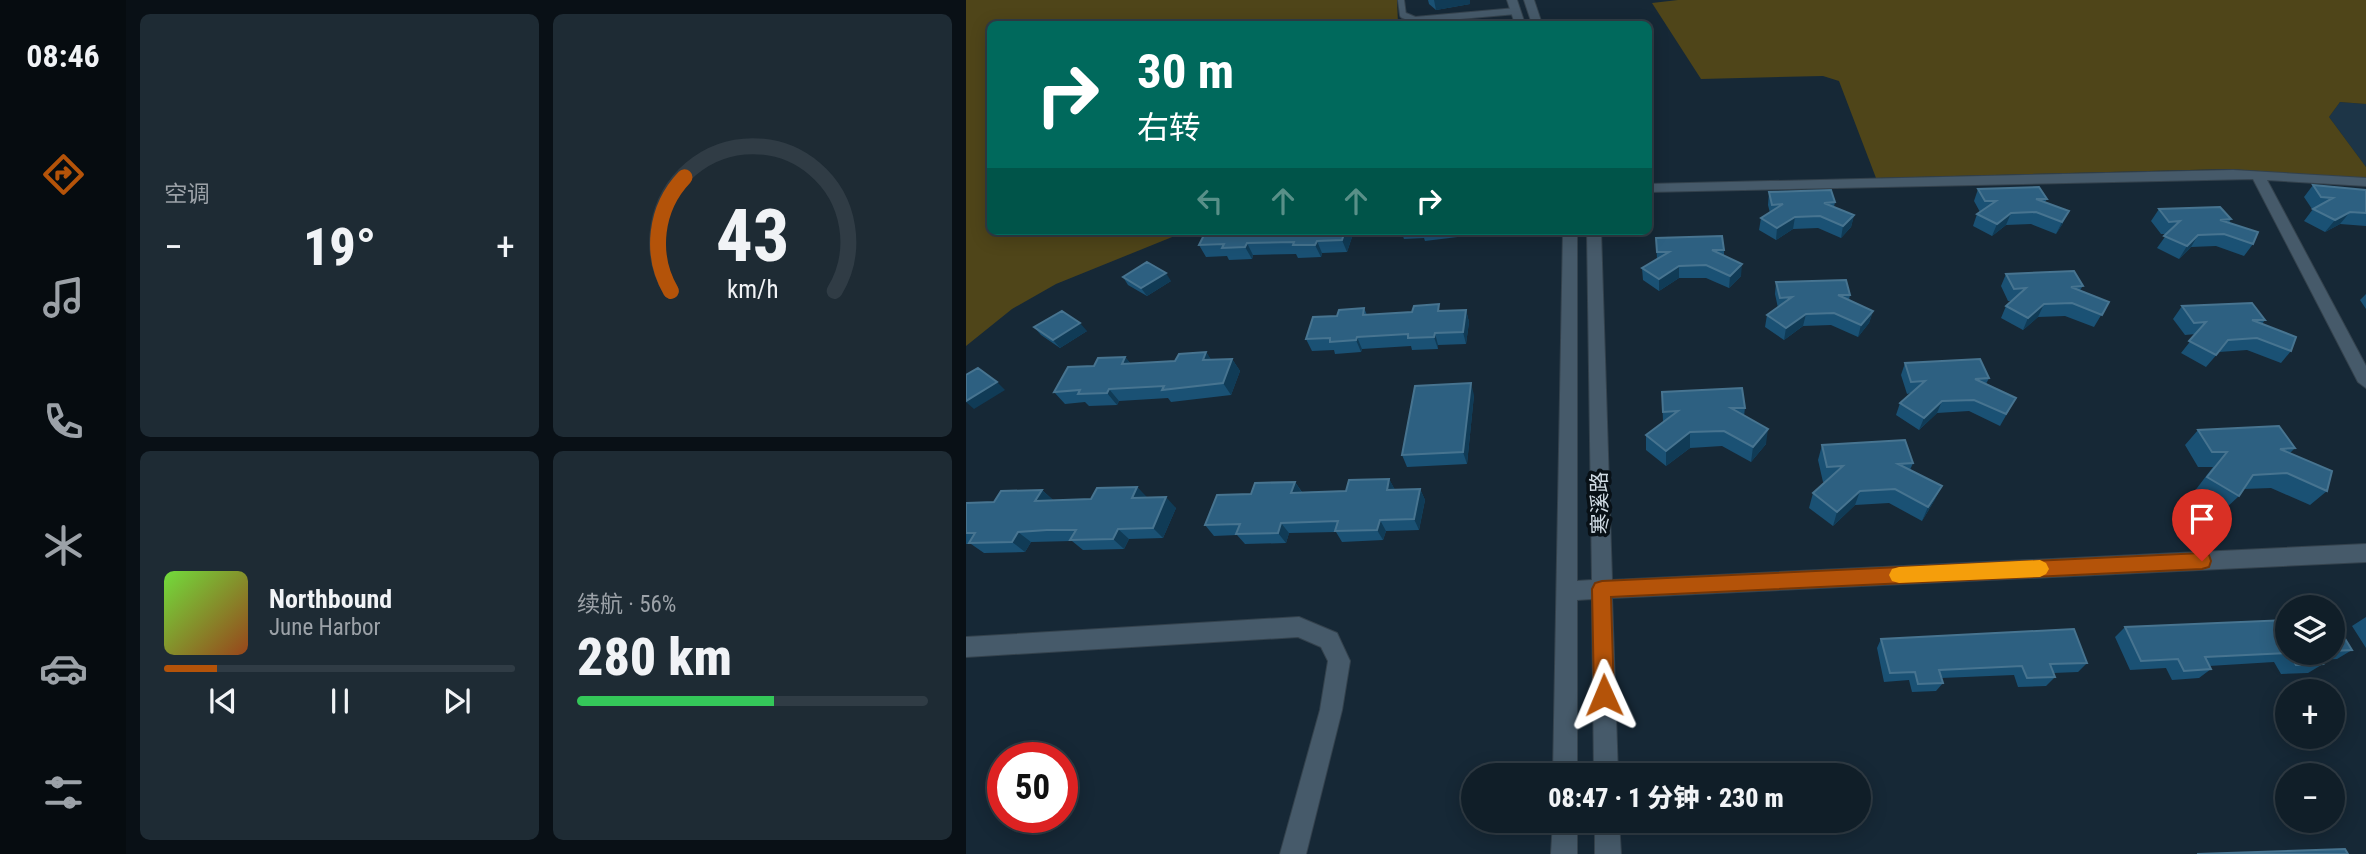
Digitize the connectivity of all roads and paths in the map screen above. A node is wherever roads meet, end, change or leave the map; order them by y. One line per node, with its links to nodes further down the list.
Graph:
1 (1401, 0): 4 (lane)
2 (1512, 0): 4 (street)
3 (1529, 0): 6 (street)
4 (1516, 11): 5 (street)
5 (1519, 21)
6 (1536, 21)
7 (2256, 174): 8 (street); 9 (street); 12 (street)
8 (2366, 182)
9 (1652, 188)
10 (1570, 235): 15 (street, 寒溪路)
11 (1594, 235): 14 (street, 寒溪路)
12 (2366, 382)
13 (2366, 553): 14 (street)
14 (1602, 589): 15 (street); 18 (street, 寒溪路)
15 (1567, 591): 17 (street, 寒溪路)
16 (966, 647): 21 (street)
17 (1565, 763)
18 (1606, 763)
19 (1565, 833): 22 (street)
20 (1607, 833): 23 (street)
21 (1293, 854)
22 (1564, 854)
23 (1608, 854)

